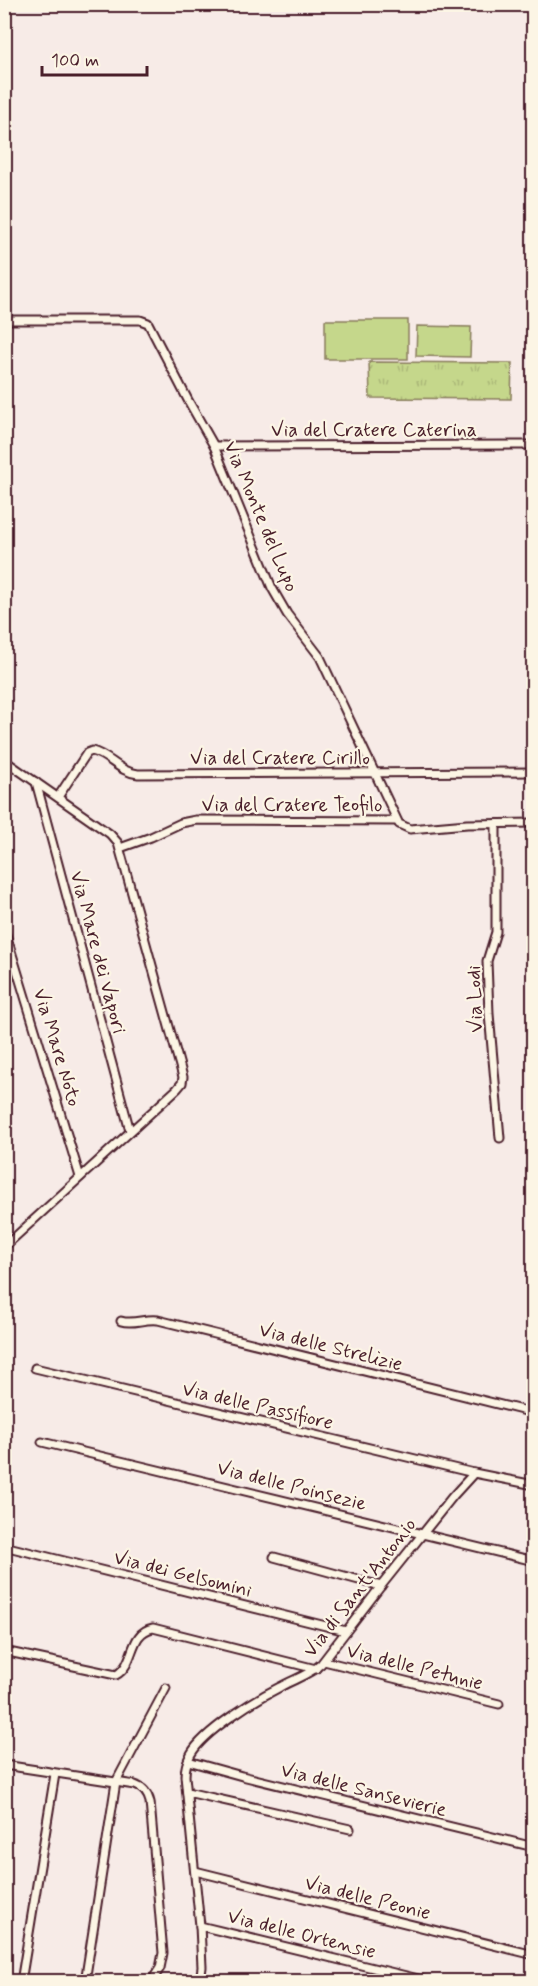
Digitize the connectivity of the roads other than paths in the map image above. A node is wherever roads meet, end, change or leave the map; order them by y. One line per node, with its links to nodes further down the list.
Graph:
1 (4, 320): 3 (street, Via Monte del Lupo)
2 (534, 445): 3 (street, Via del Cratere Caterina)
3 (214, 446): 6 (street, Via Monte del Lupo)
4 (4, 760): 7 (street)
5 (534, 772): 6 (street, Via del Cratere Cirillo)
6 (375, 774): 8 (street, Via del Cratere Cirillo); 9 (street, Via Monte del Lupo)
7 (36, 782): 8 (street); 14 (street, Via Mare dei Vapori)
8 (58, 797): 12 (street)
9 (397, 821): 11 (street); 12 (street, Via del Cratere Teofilo)
10 (534, 823): 11 (street)
11 (496, 824): 15 (street, Via Lodi)
12 (120, 848): 14 (street)
13 (4, 928): 16 (street, Via Mare Noto)
14 (130, 1131): 16 (street)
15 (500, 1138)
16 (80, 1177): 17 (street)
17 (4, 1247)
18 (121, 1321): 20 (street, Via delle Strelizie)
19 (34, 1368): 22 (street, Via delle Passifiore)
20 (534, 1413)
21 (42, 1442): 24 (street, Via delle Poinsezie)
22 (474, 1473): 23 (street); 24 (street, Via di Sant'Antonio)
23 (534, 1485)
24 (423, 1533): 27 (street, Via delle Poinsezie); 28 (street, Via di Sant'Antonio)
25 (12, 1548): 29 (street, Via dei Gelsomini)
26 (274, 1557): 28 (street)
27 (534, 1561)
28 (381, 1586): 29 (street, Via di Sant'Antonio)
29 (346, 1631): 31 (street, Via di Sant'Antonio)
30 (4, 1651): 32 (street)
31 (324, 1661): 32 (street, Via di Sant'Antonio); 34 (street, Via delle Petunie)
32 (316, 1669): 35 (street, Via di Sant'Antonio)
33 (166, 1688): 38 (street)
34 (499, 1704)
35 (188, 1761): 39 (street); 41 (street, Via delle Sansevierie)
36 (4, 1765): 37 (street)
37 (55, 1774): 38 (street); 45 (street)
38 (116, 1782): 46 (street); 47 (street)
39 (187, 1792): 40 (street); 42 (street)
40 (350, 1829)
41 (534, 1847)
42 (195, 1871): 43 (street); 44 (street, Via delle Peonie)
43 (200, 1926): 48 (street); 49 (street, Via delle Ortensie)
44 (534, 1955)
45 (21, 1982)
46 (85, 1982)
47 (151, 1982)
48 (200, 1982)
49 (431, 1982)

